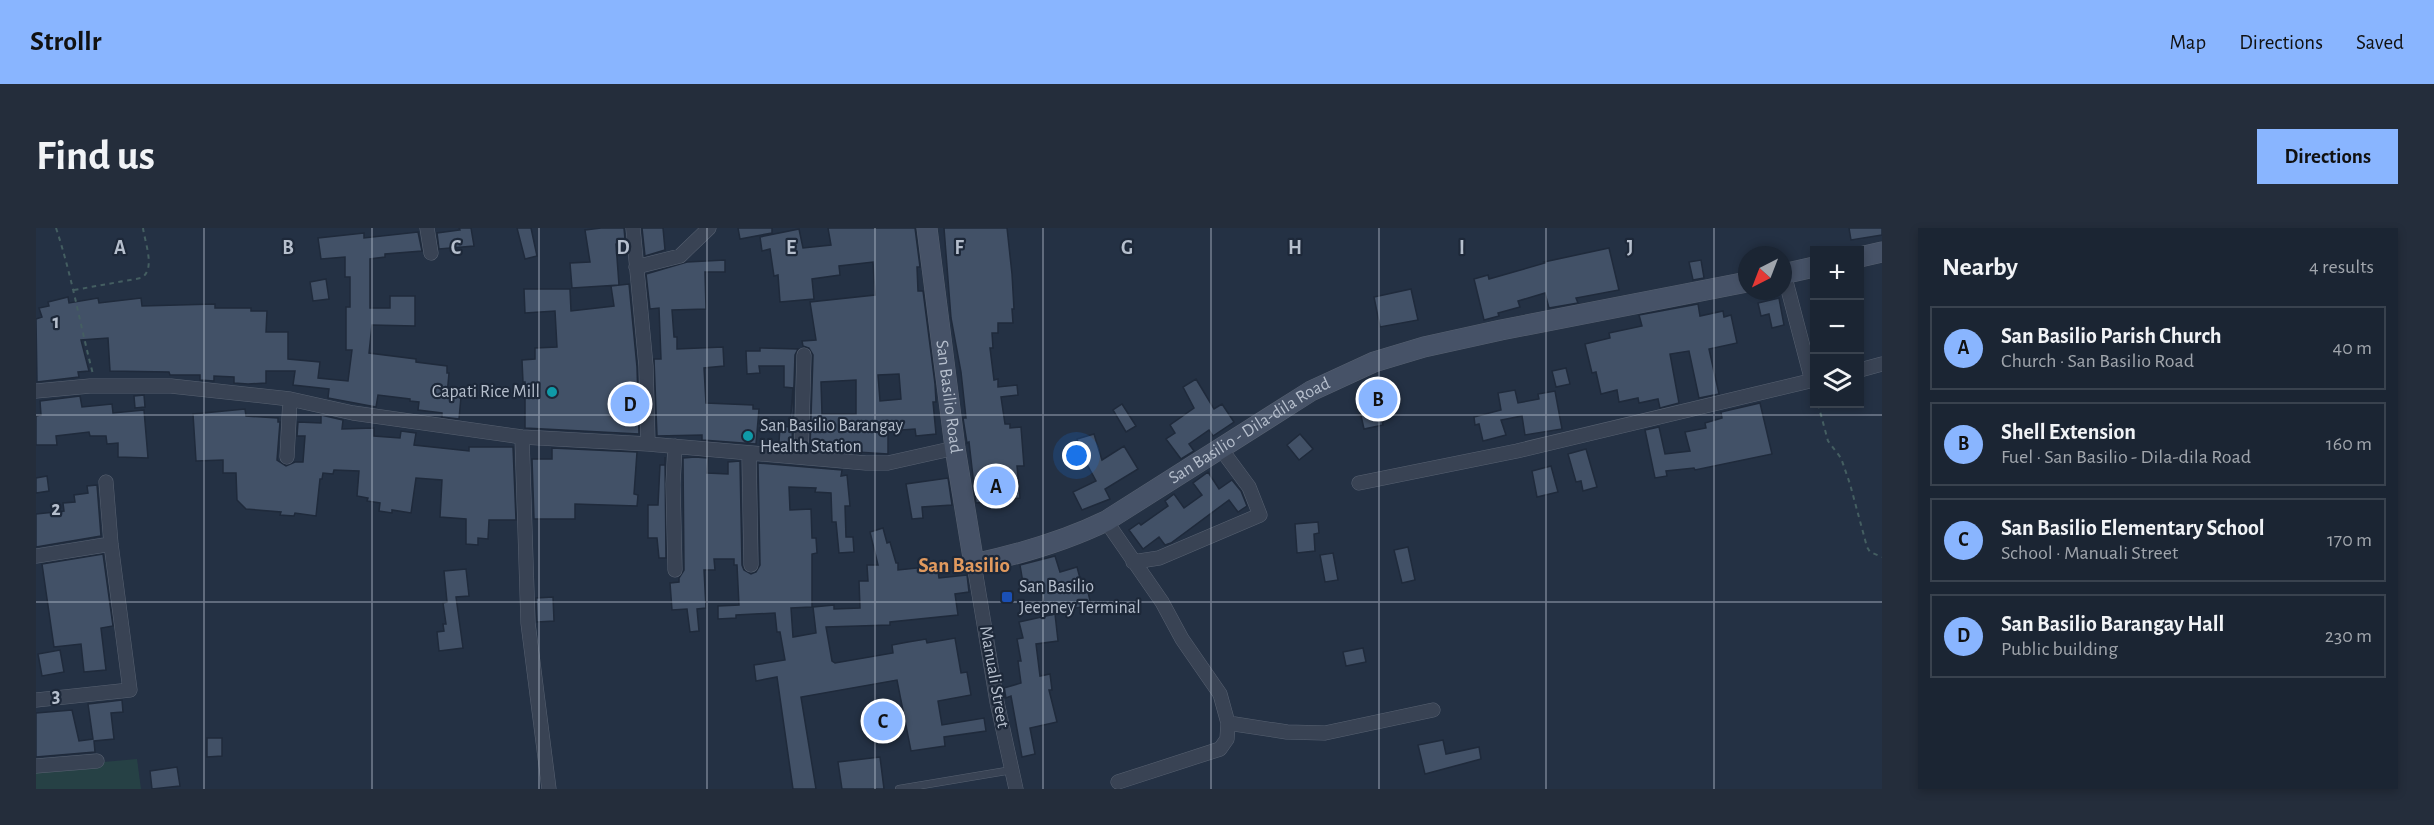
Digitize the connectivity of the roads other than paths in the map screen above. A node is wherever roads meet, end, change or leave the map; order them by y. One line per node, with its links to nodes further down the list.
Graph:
1 (427, 228): 6 (street)
2 (633, 228): 8 (street)
3 (709, 228): 8 (street)
4 (927, 228): 23 (street, San Basilio Road)
5 (1882, 252): 7 (street)
6 (430, 253)
7 (1864, 256)
8 (636, 267): 21 (street)
9 (1810, 268): 10 (street)
10 (1792, 272)
11 (1738, 284): 24 (street, San Basilio - Dila-dila Road)
12 (1791, 300): 16 (street)
13 (804, 355): 27 (street)
14 (1882, 364): 15 (street)
15 (1864, 369)
16 (1810, 370)
17 (1810, 382): 29 (street)
18 (36, 391): 19 (street)
19 (290, 399): 20 (street); 26 (street)
20 (522, 437): 21 (street); 44 (street)
21 (648, 444): 22 (street)
22 (675, 446): 25 (street); 36 (street)
23 (955, 448): 27 (street); 34 (street, San Basilio Road)
24 (1221, 449): 30 (street, San Basilio - Dila-dila Road); 33 (street)
25 (749, 453): 27 (street); 35 (street)
26 (287, 457)
27 (801, 457)
28 (106, 482): 31 (street)
29 (1359, 483)
30 (1106, 521): 33 (street); 34 (street, San Basilio - Dila-dila Road)
31 (111, 544): 32 (street); 37 (street)
32 (36, 556)
33 (1134, 562): 39 (street)
34 (974, 564): 42 (street, Manuali Street)
35 (751, 565)
36 (675, 570)
37 (36, 700)
38 (1433, 710): 39 (street)
39 (1228, 723): 43 (street)
40 (97, 761): 41 (street)
41 (36, 766)
42 (1012, 770): 45 (lane); 46 (street, Manuali Street)
43 (1118, 782)
44 (549, 789)
45 (898, 789)
46 (1016, 789)

